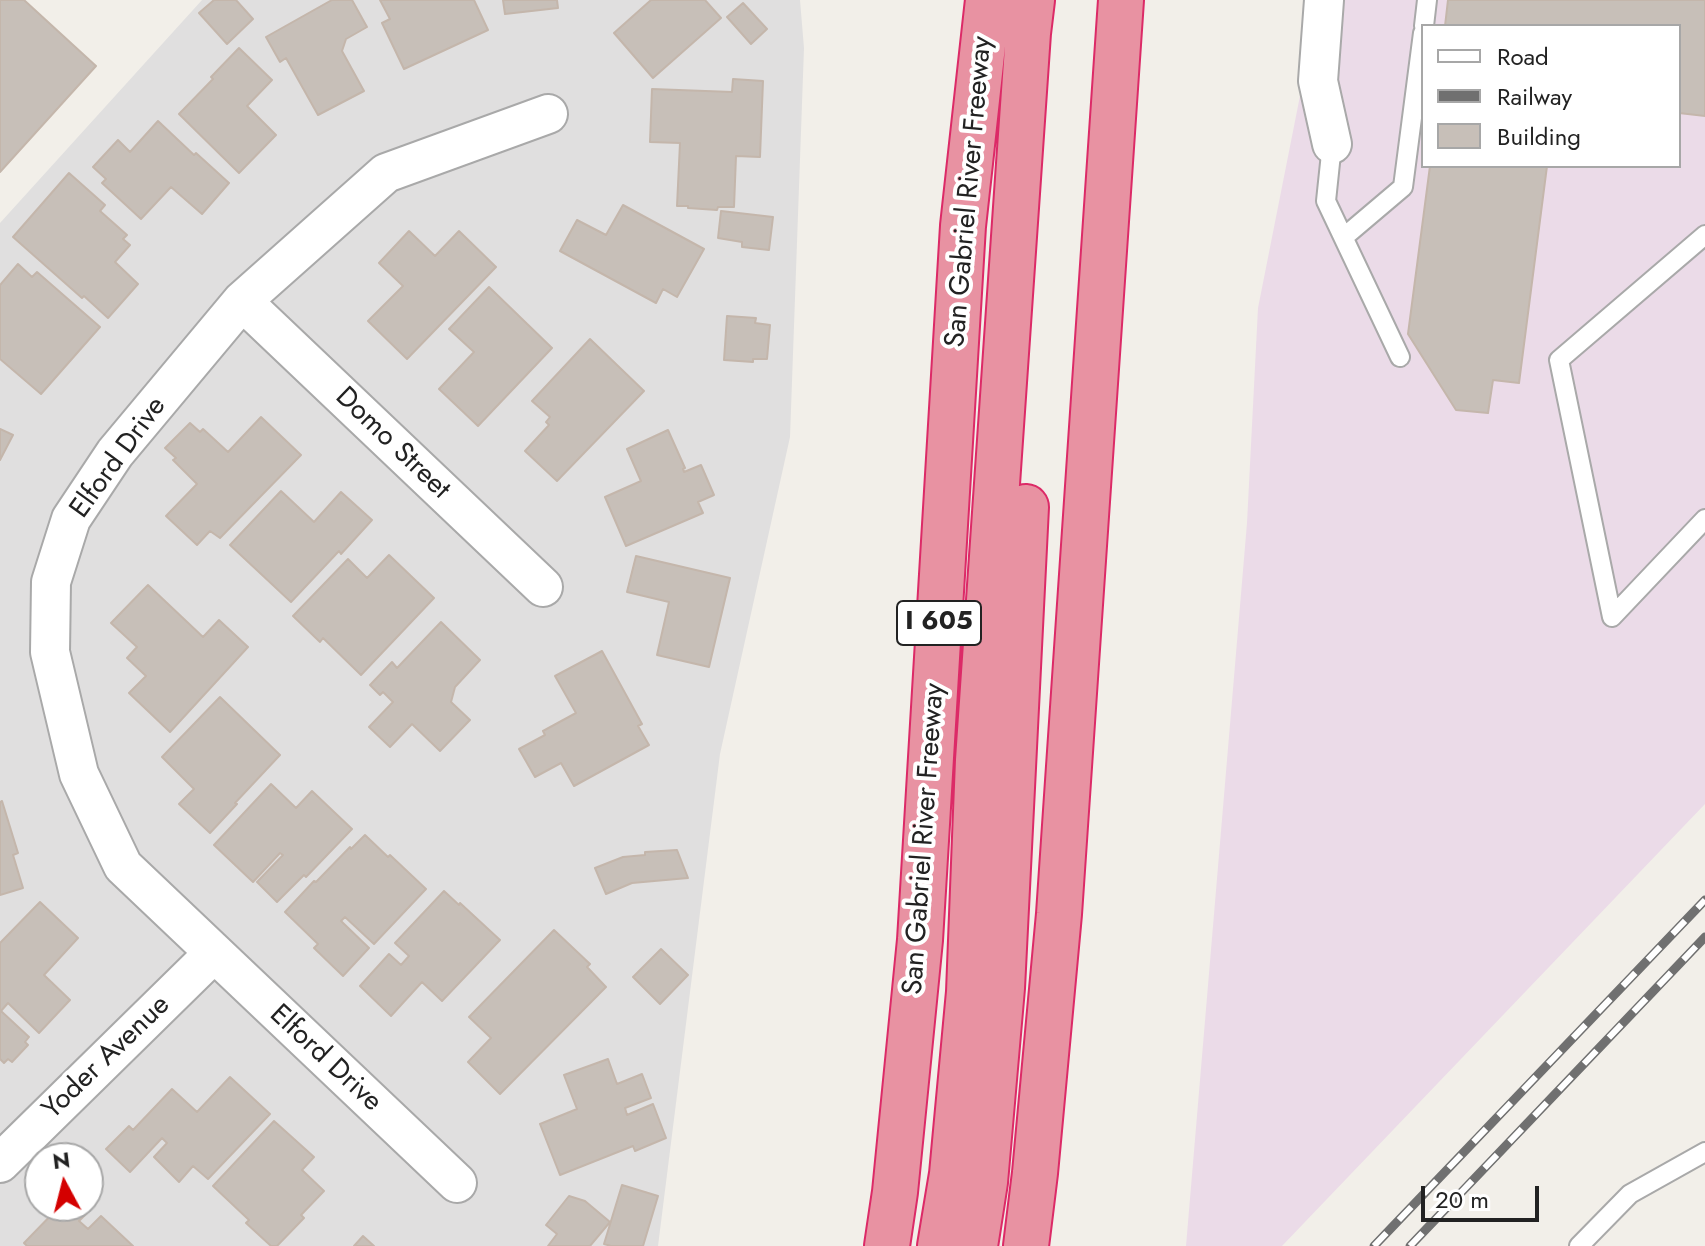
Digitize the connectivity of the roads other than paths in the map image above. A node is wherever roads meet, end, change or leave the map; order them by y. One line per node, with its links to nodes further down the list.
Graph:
1 (988, 0): 21 (highway, San Gabriel River Freeway / I 605)
2 (1032, 0): 22 (highway)
3 (1058, 0): 23 (highway)
4 (1121, 0): 24 (highway)
5 (1324, 0): 10 (street)
6 (1427, 0): 7 (lane)
7 (1424, 24)
8 (1421, 48): 12 (lane)
9 (548, 114): 13 (street, Elford Drive)
10 (1332, 144): 12 (lane)
11 (1705, 235): 15 (lane)
12 (1344, 237): 14 (lane)
13 (242, 301): 16 (street, Domo Street); 17 (street, Elford Drive)
14 (1400, 357)
15 (1705, 519)
16 (543, 587)
17 (214, 953): 19 (street, Yoder Avenue); 20 (street, Elford Drive)
18 (1705, 1152): 25 (lane)
19 (0, 1163)
20 (457, 1183)
21 (887, 1246)
22 (940, 1246)
23 (975, 1246)
24 (1026, 1246)
25 (1579, 1246)

